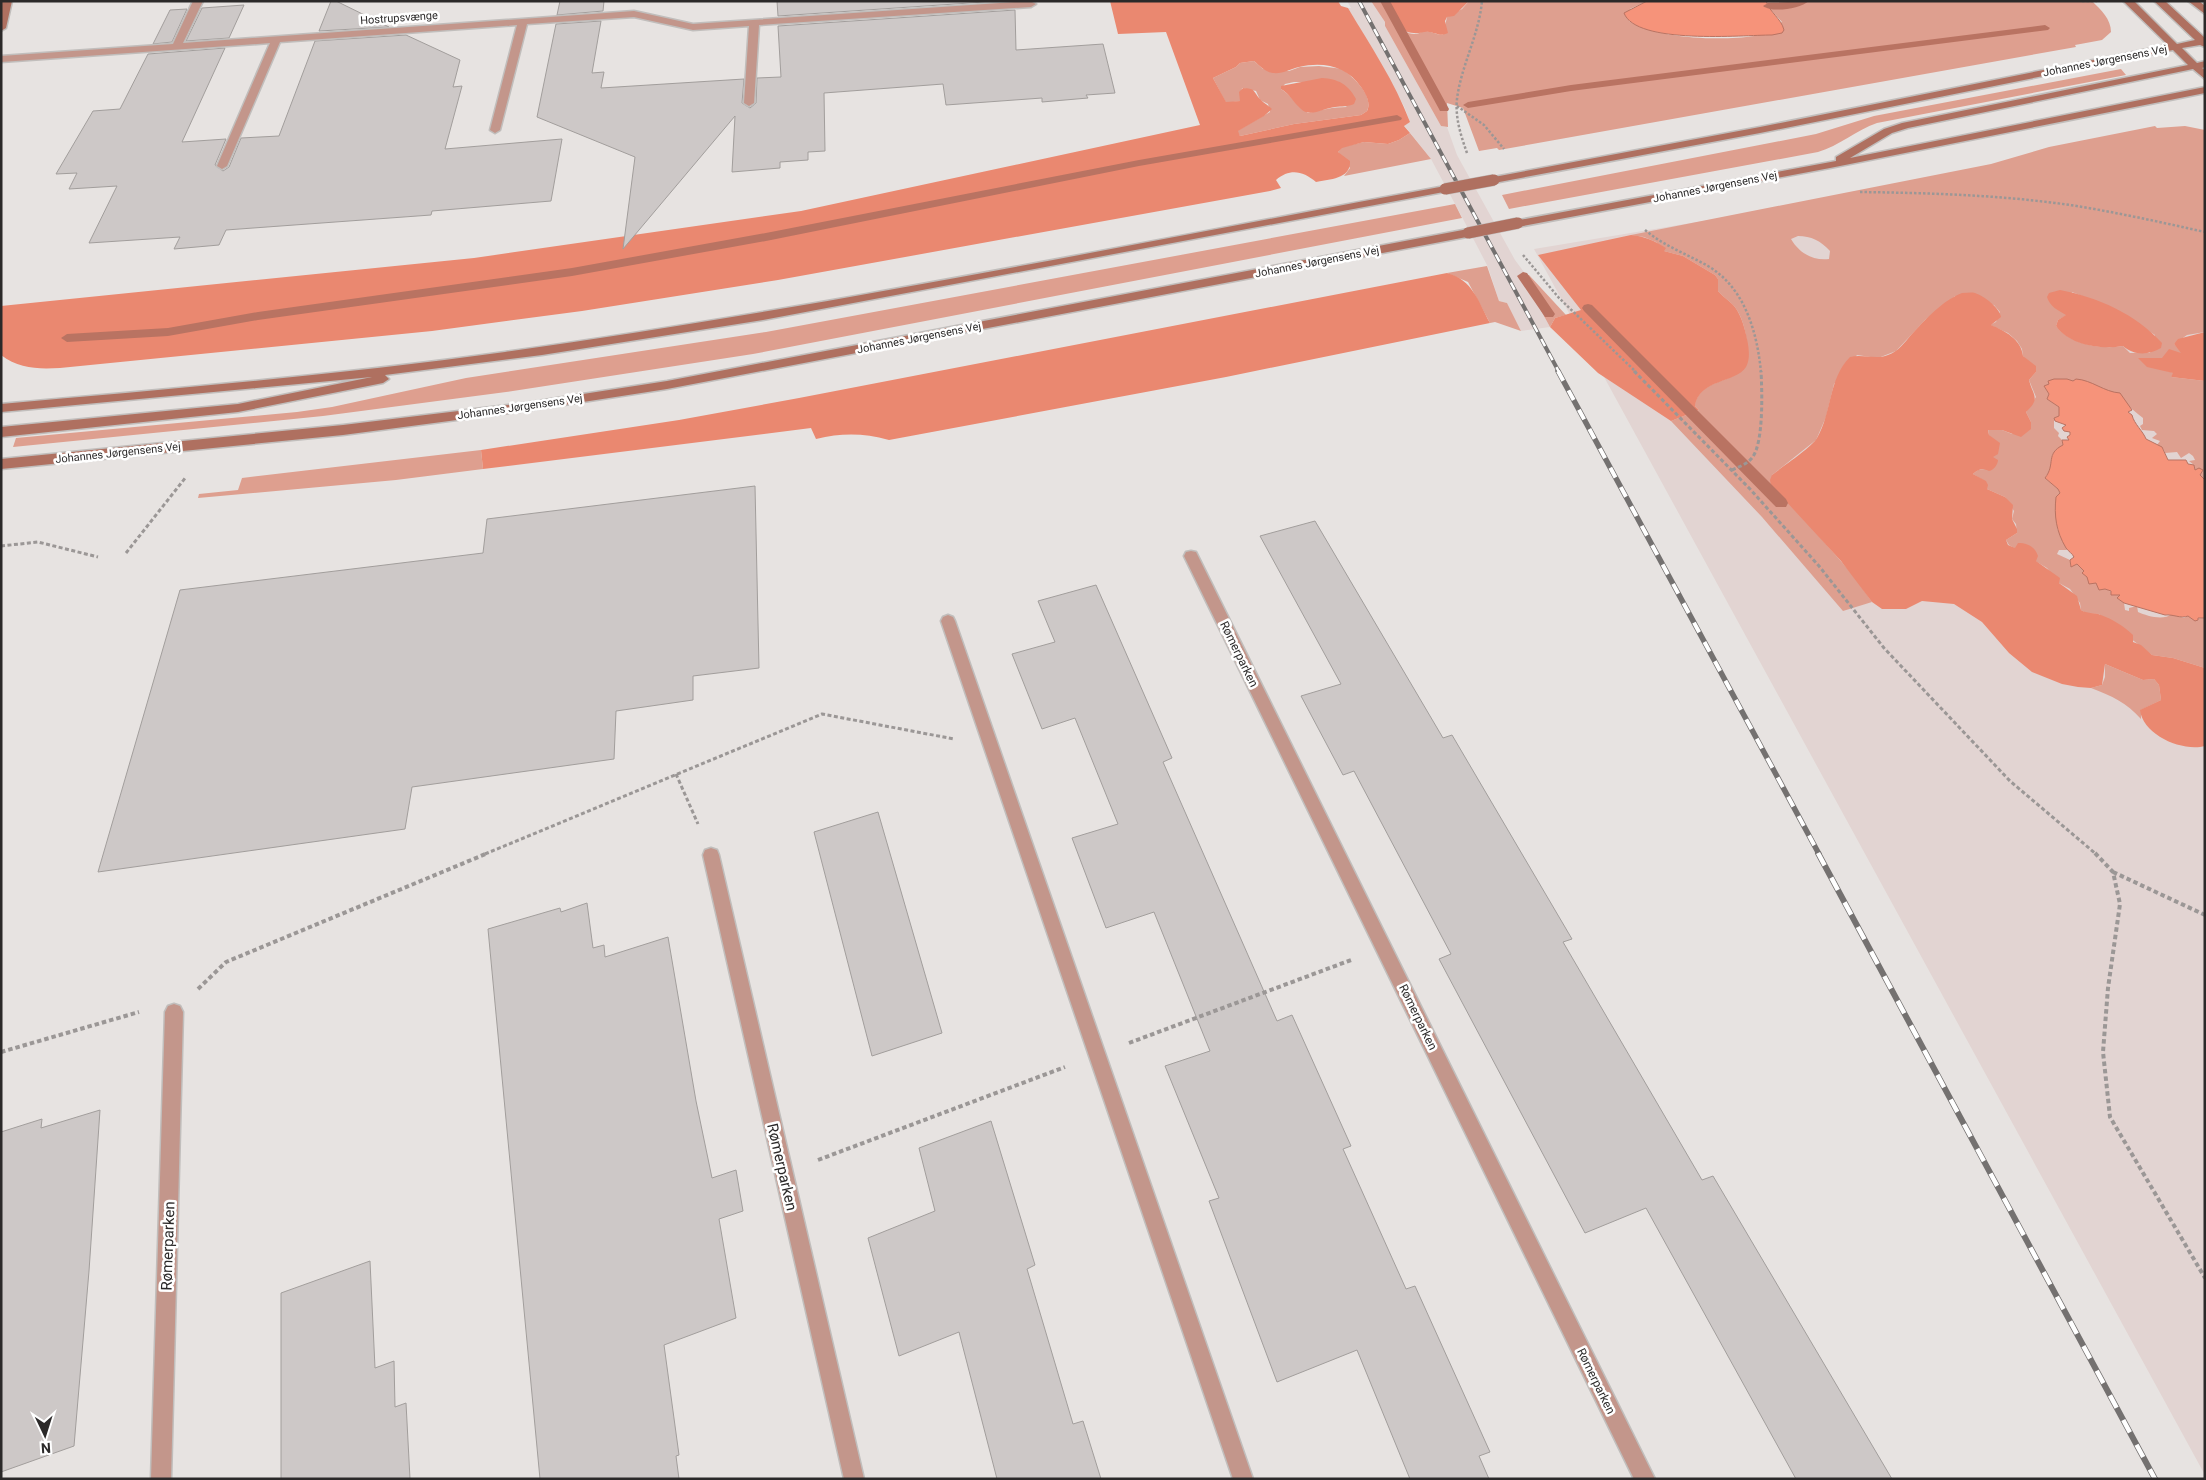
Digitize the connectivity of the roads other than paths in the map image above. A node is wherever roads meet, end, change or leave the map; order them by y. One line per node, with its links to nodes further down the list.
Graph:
1 (7, 1): 10 (street)
2 (198, 1): 13 (street)
3 (2128, 1): 14 (street)
4 (2159, 1): 12 (street)
5 (2193, 1): 7 (street)
6 (1031, 4): 9 (street, Hostrupsvænge)
7 (2205, 11)
8 (523, 22): 9 (street, Hostrupsvænge); 11 (street, Hostrupsvænge); 20 (street)
9 (754, 24): 19 (street)
10 (1, 28)
11 (276, 39): 13 (street, Hostrupsvænge); 22 (street)
12 (2204, 44): 14 (street, Johannes Jørgensens Vej)
13 (177, 46): 15 (street, Hostrupsvænge)
14 (2175, 47): 16 (street); 23 (street, Johannes Jørgensens Vej, bridge)
15 (1, 59)
16 (2200, 65): 17 (street); 21 (street, Johannes Jørgensens Vej)
17 (2205, 76)
18 (2205, 90): 21 (street, Johannes Jørgensens Vej)
19 (749, 103)
20 (495, 130)
21 (1830, 165): 26 (street, Johannes Jørgensens Vej, bridge)
22 (222, 166)
23 (470, 360): 24 (street, Johannes Jørgensens Vej); 25 (street, Johannes Jørgensens Vej)
24 (1, 408)
25 (1, 432)
26 (1, 464)
27 (1191, 556): 34 (street, Rømerparken)
28 (948, 621): 33 (street)
29 (711, 855): 32 (street, Rømerparken)
30 (174, 1012): 31 (street, Rømerparken)
31 (161, 1479)
32 (854, 1479)
33 (1243, 1479)
34 (1644, 1479)

